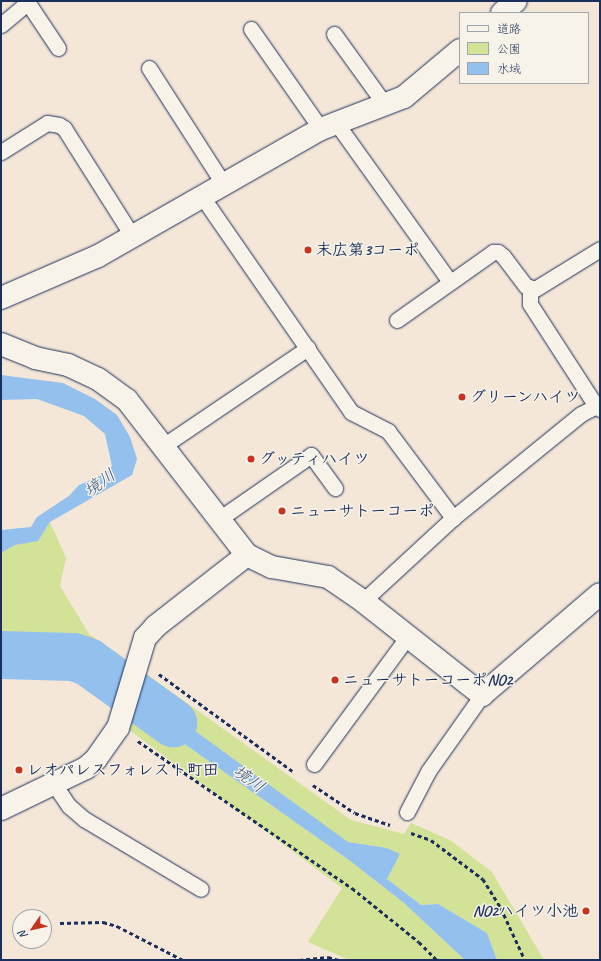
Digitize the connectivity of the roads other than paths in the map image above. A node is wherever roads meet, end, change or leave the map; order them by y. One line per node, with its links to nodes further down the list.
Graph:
1 (516, 1): 3 (street)
2 (27, 2): 4 (lane); 7 (lane)
3 (503, 12)
4 (1, 25)
5 (251, 29): 11 (lane)
6 (334, 34): 10 (lane)
7 (58, 48)
8 (459, 51): 10 (street)
9 (149, 68): 13 (lane)
10 (386, 106): 11 (street)
11 (329, 126): 13 (street); 17 (lane)
12 (1, 152): 15 (lane)
13 (224, 185): 14 (street)
14 (203, 198): 15 (street); 22 (lane)
15 (133, 237): 19 (street)
16 (600, 249): 18 (lane)
17 (450, 282): 18 (lane); 20 (lane)
18 (530, 289): 23 (lane)
19 (1, 298)
20 (397, 320)
21 (1, 344): 24 (street)
22 (308, 348): 24 (lane); 26 (lane)
23 (598, 407): 26 (lane)
24 (163, 446): 27 (street)
25 (335, 488): 27 (lane)
26 (453, 518): 30 (lane)
27 (219, 519): 28 (street)
28 (247, 556): 30 (street); 34 (street)
29 (600, 594): 32 (street)
30 (363, 601): 31 (street)
31 (408, 636): 32 (street); 33 (lane)
32 (482, 696): 36 (lane)
33 (314, 764)
34 (54, 784): 35 (street); 37 (lane)
35 (1, 809)
36 (407, 812)
37 (201, 889)

